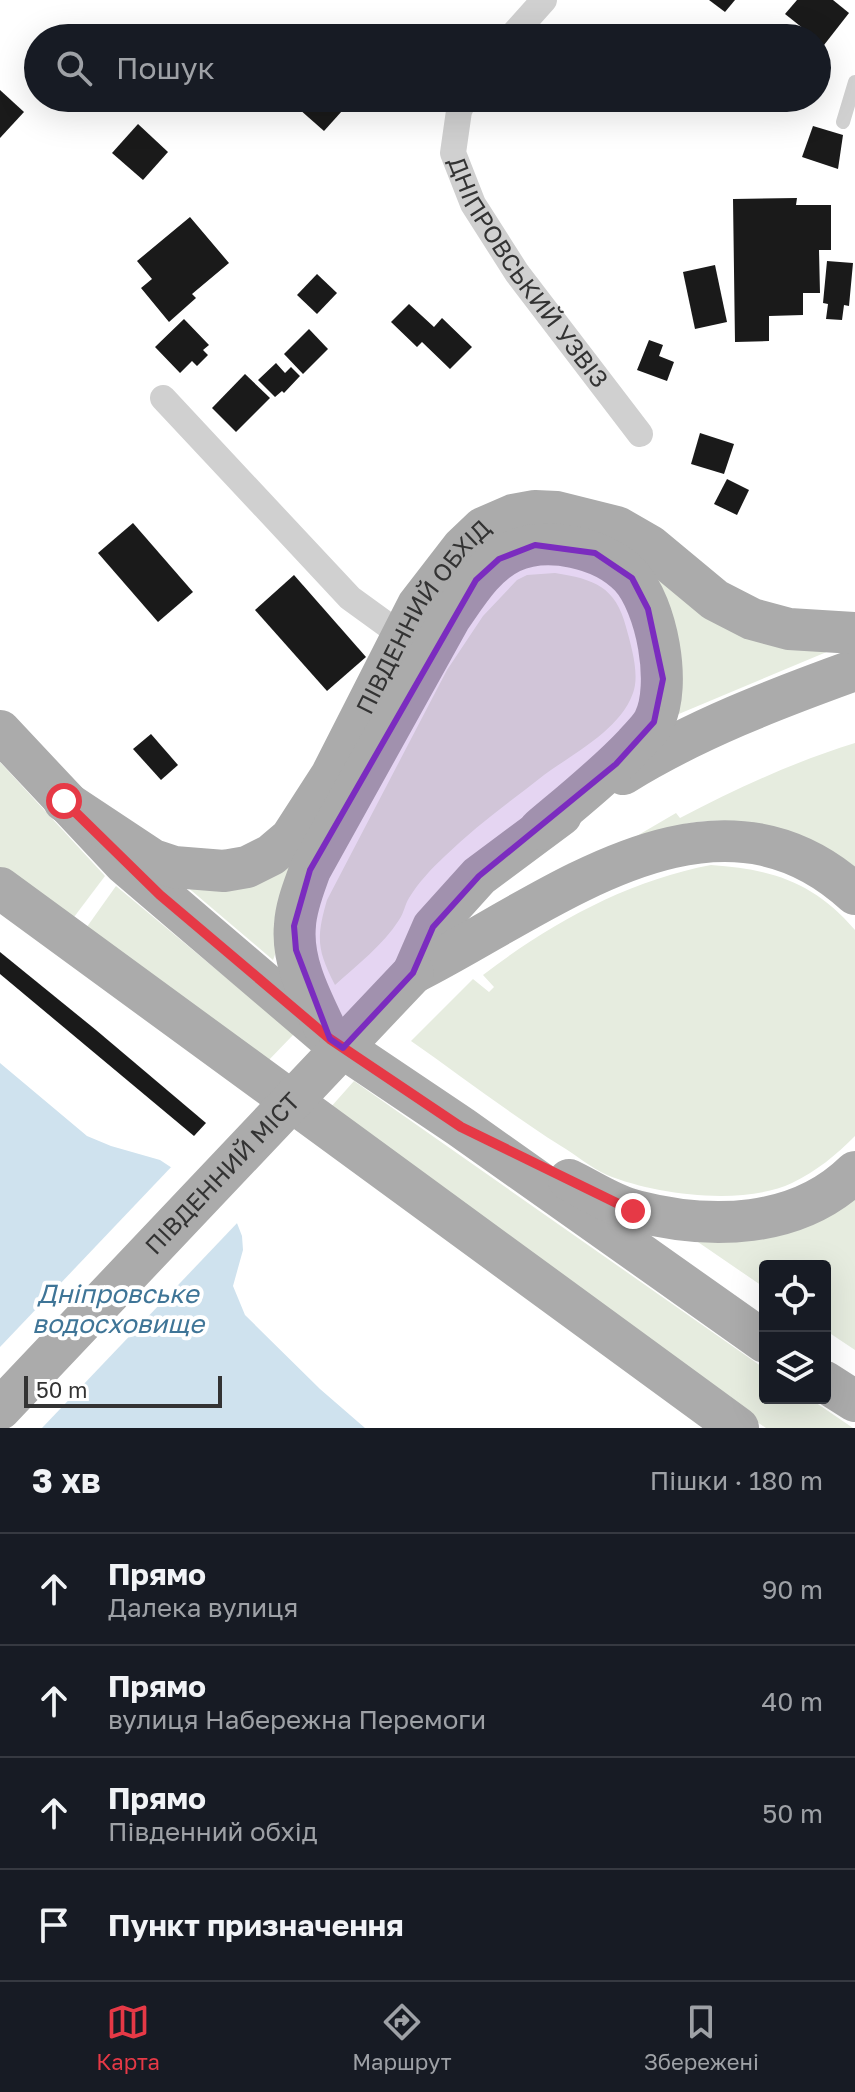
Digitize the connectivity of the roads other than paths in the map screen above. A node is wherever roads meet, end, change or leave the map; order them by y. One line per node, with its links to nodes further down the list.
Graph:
1 (544, 0): 2 (street)
2 (523, 24)
3 (855, 82): 5 (lane)
4 (459, 112): 7 (street, ДНІПРОВСЬКИЙ УЗВІЗ)
5 (843, 122)
6 (163, 398): 9 (street)
7 (640, 434)
8 (855, 633): 9 (main road, ПІВДЕННИЙ ОБХІД)
9 (401, 635): 12 (main road, ПІВДЕННИЙ ОБХІД)
10 (855, 670): 13 (main road, ПІВДЕННИЙ ОБХІД)
11 (0, 731): 12 (main road)
12 (64, 801): 17 (main road)
13 (540, 829): 16 (main road, ПІВДЕННИЙ ОБХІД); 17 (main road, ПІВДЕННИЙ ОБХІД)
14 (0, 888): 24 (main road)
15 (855, 894): 16 (main road)
16 (413, 973): 23 (main road, ПІВДЕННИЙ МІСТ, bridge)
17 (330, 1039): 18 (main road)
18 (461, 1127): 19 (main road); 20 (main road)
19 (855, 1172)
20 (759, 1338)
21 (831, 1386): 22 (main road)
22 (855, 1401)
23 (0, 1409)
24 (738, 1428)

